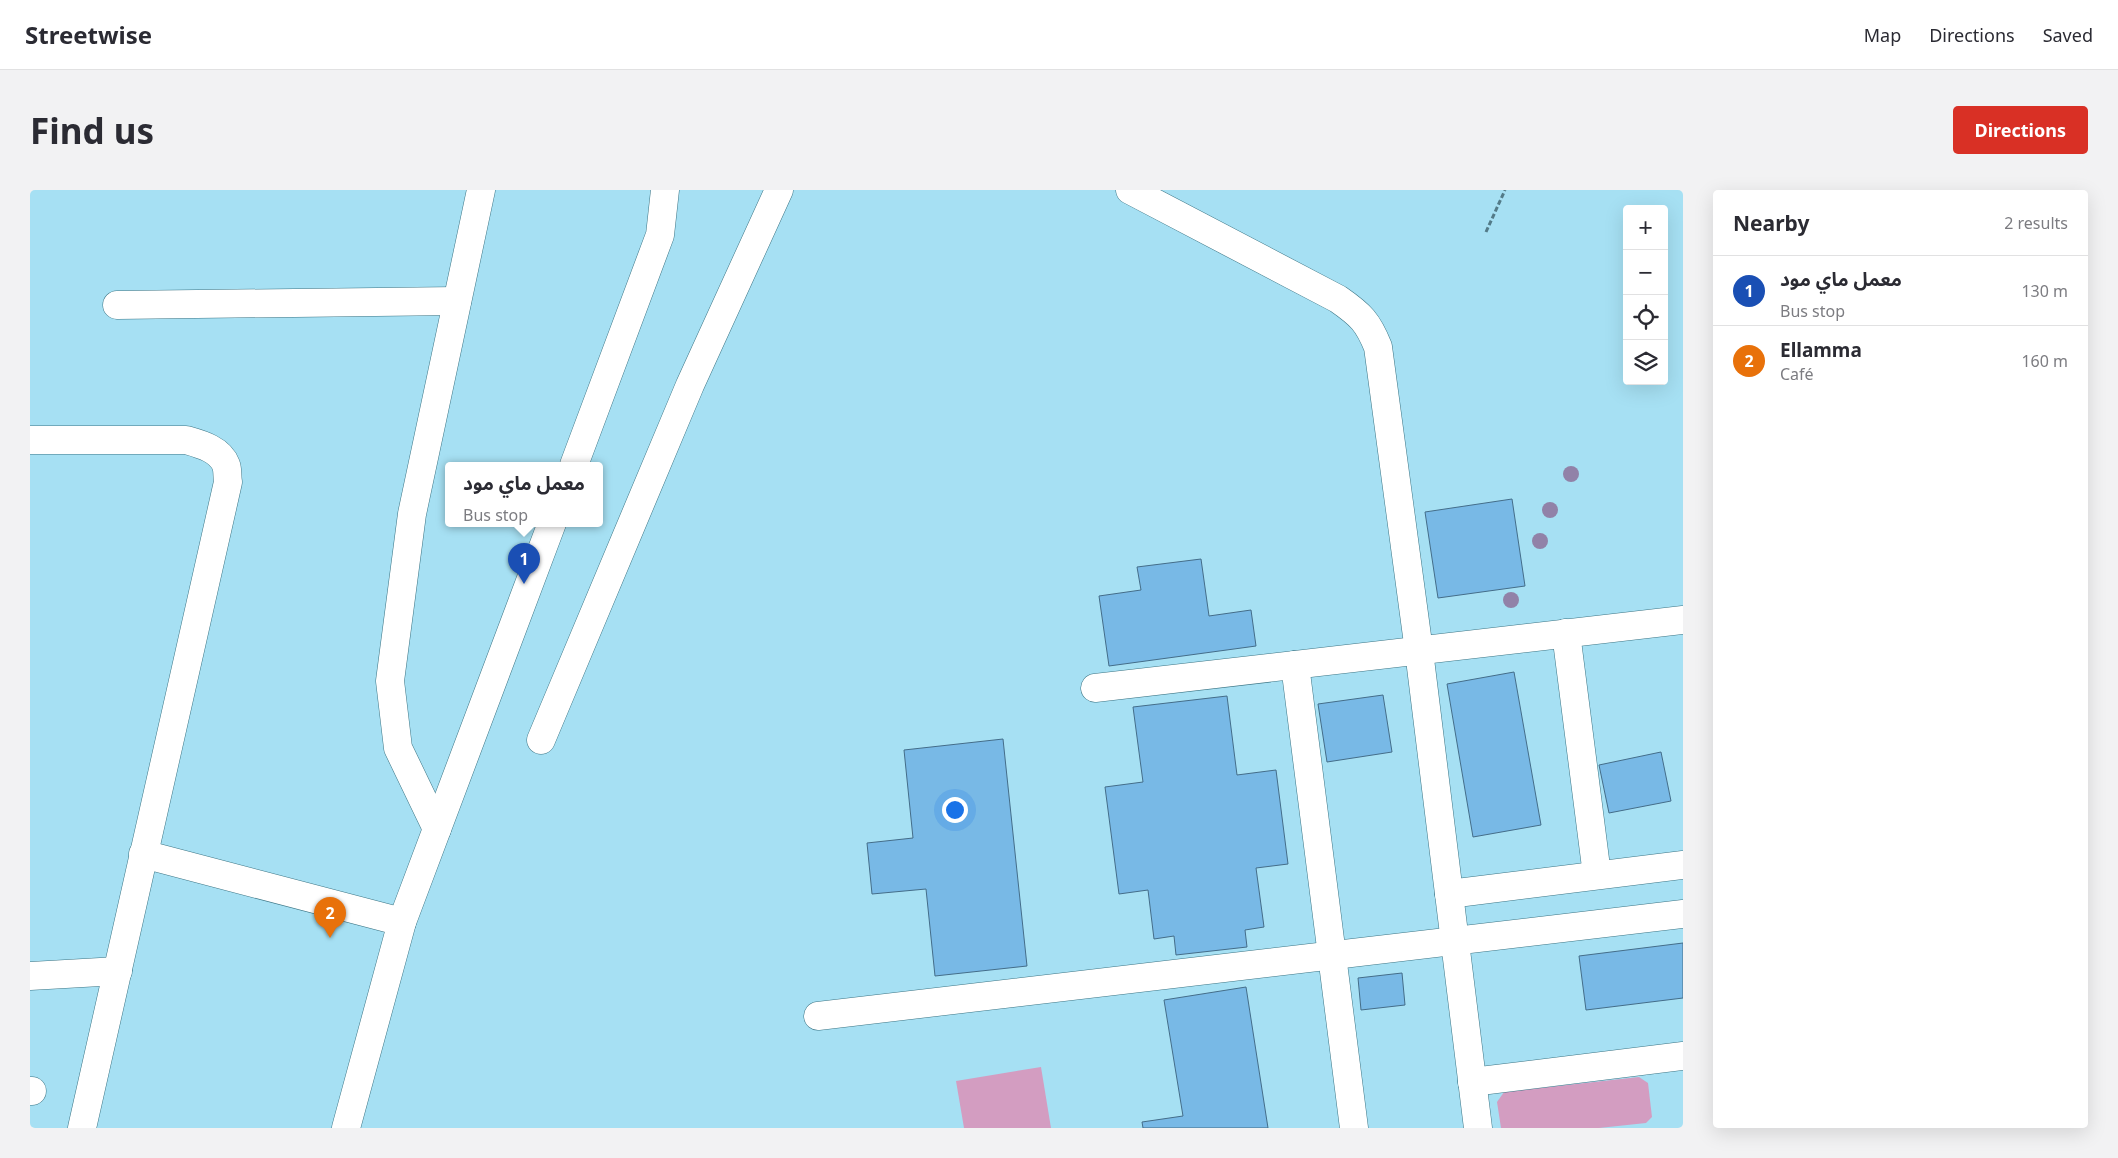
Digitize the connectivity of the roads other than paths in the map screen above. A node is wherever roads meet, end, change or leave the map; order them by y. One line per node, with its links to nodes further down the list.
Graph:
1 (481, 190): 5 (street)
2 (665, 190): 8 (street)
3 (780, 190): 15 (street)
4 (1130, 190): 12 (street)
5 (457, 301): 6 (street); 16 (street)
6 (117, 305)
7 (30, 440): 17 (street)
8 (575, 462)
9 (551, 527): 16 (street)
10 (1683, 620): 11 (street)
11 (1566, 633): 12 (street); 19 (street)
12 (1418, 651): 13 (street); 20 (street)
13 (1295, 665): 14 (street); 24 (street)
14 (1095, 688)
15 (541, 740)
16 (438, 829): 22 (street)
17 (143, 854): 22 (street); 25 (street)
18 (1683, 864): 19 (street)
19 (1597, 875): 20 (street)
20 (1449, 894): 23 (street)
21 (1683, 914): 23 (street)
22 (402, 922): 31 (street)
23 (1454, 941): 24 (street); 29 (street)
24 (1331, 956): 27 (street); 32 (street)
25 (118, 971): 26 (street); 30 (street)
26 (30, 976)
27 (818, 1016)
28 (1683, 1056): 29 (street)
29 (1472, 1082): 33 (street)
30 (82, 1128)
31 (346, 1128)
32 (1354, 1128)
33 (1478, 1128)

